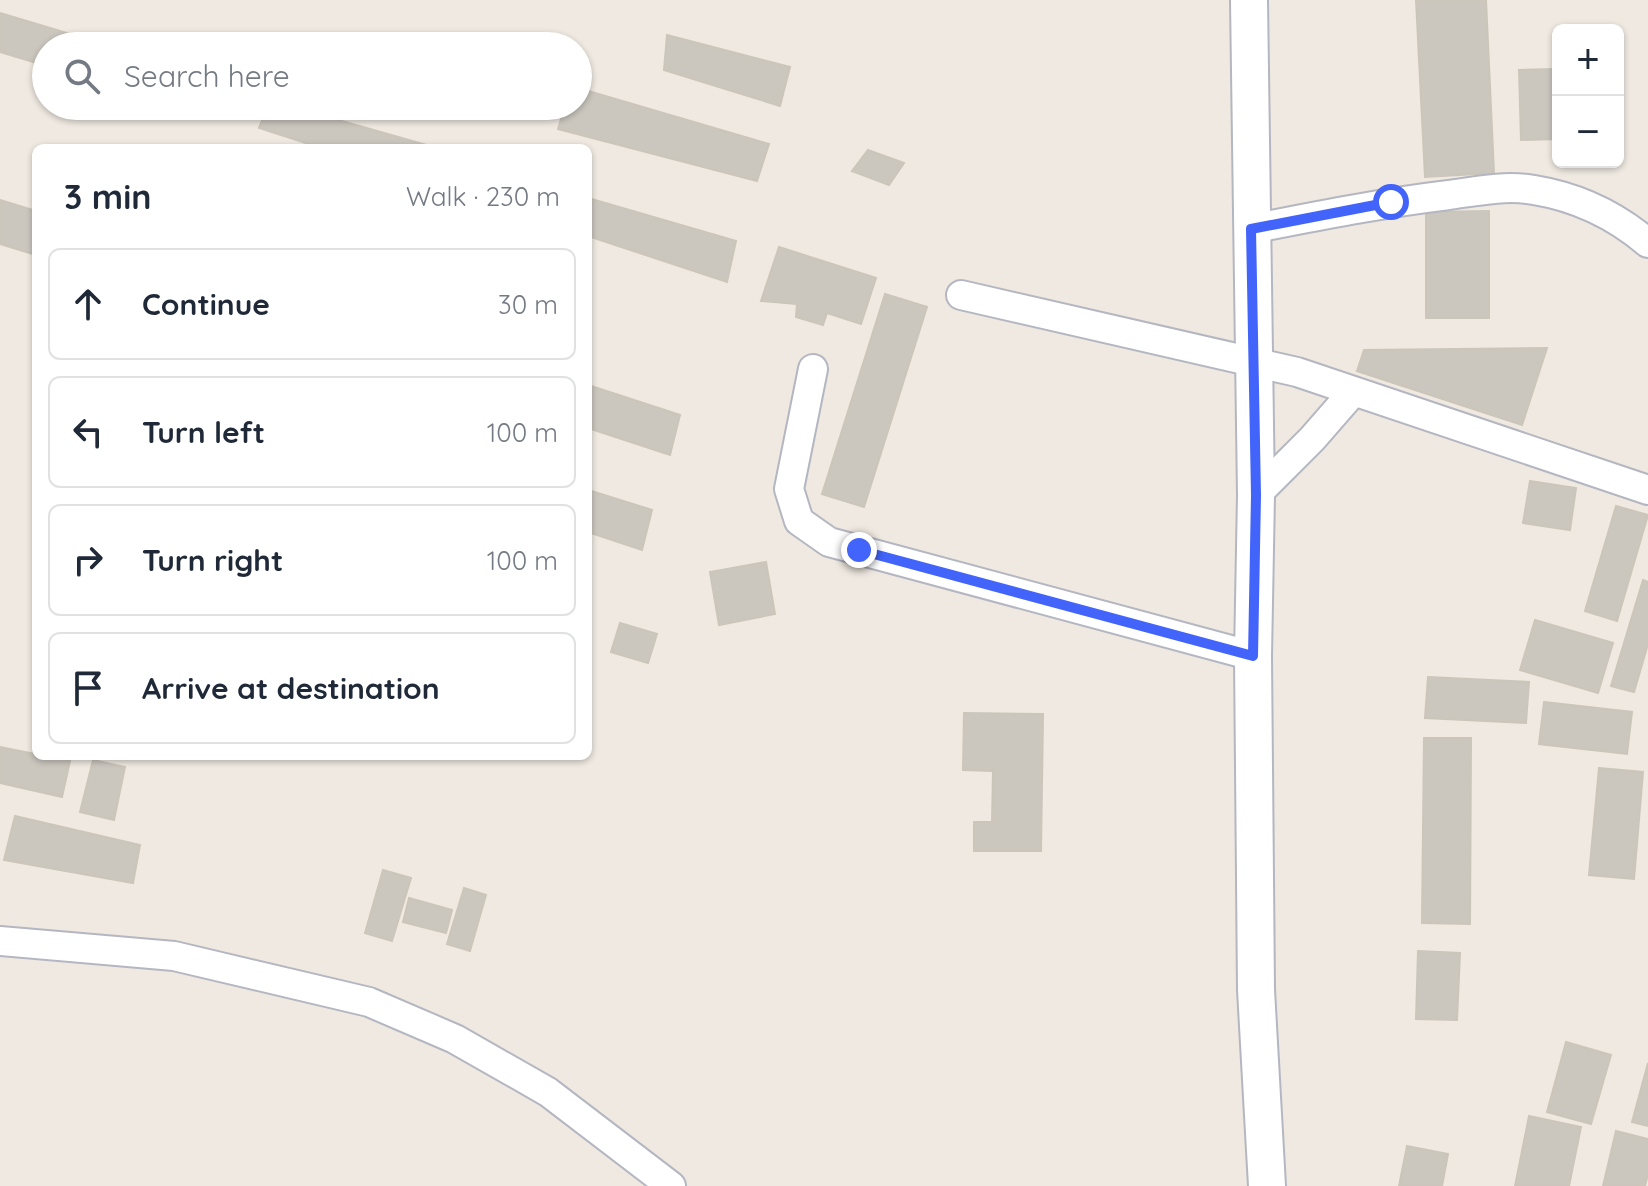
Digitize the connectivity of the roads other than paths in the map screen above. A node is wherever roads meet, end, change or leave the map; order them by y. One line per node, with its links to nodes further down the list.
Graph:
1 (1249, 0): 2 (street)
2 (1251, 229): 3 (street); 5 (street)
3 (1648, 243)
4 (961, 295): 5 (street)
5 (1255, 362): 7 (street); 9 (street)
6 (813, 369): 10 (street)
7 (1353, 392): 8 (street); 9 (street)
8 (1648, 490)
9 (1256, 495): 10 (street)
10 (1253, 656): 13 (street)
11 (0, 941): 12 (street)
12 (671, 1186)
13 (1267, 1186)

